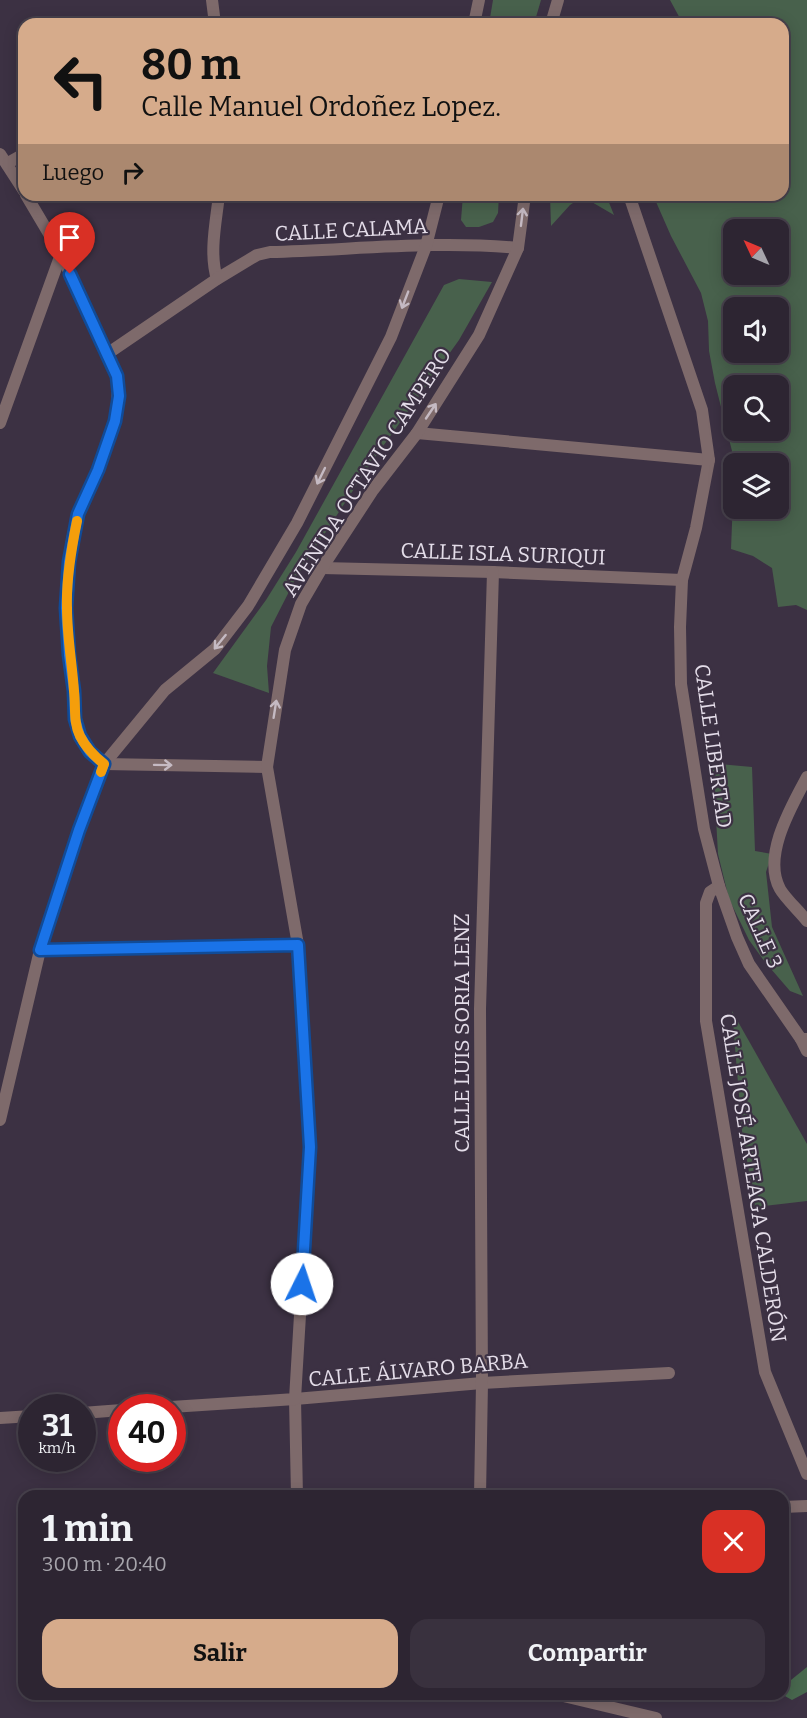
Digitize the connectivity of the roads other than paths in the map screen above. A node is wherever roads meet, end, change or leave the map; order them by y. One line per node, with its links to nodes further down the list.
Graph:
1 (212, 0): 4 (street)
2 (479, 0): 5 (street)
3 (558, 0): 6 (street)
4 (215, 18)
5 (475, 18)
6 (553, 18)
7 (4, 159): 8 (street)
8 (18, 181)
9 (30, 201): 16 (street)
10 (219, 201): 17 (street)
11 (438, 201): 14 (street)
12 (524, 201): 15 (street, AVENIDA OCTAVIO CAMPERO, one-way to 12)
13 (631, 201): 21 (street, CALLE LIBERTAD)
14 (426, 246): 15 (street, CALLE CALAMA); 17 (street, CALLE CALAMA); 25 (street, one-way to 25)
15 (518, 248): 20 (street, AVENIDA OCTAVIO CAMPERO, one-way to 15)
16 (61, 254): 18 (street); 19 (street)
17 (217, 279): 18 (street, CALLE CALAMA)
18 (107, 354): 25 (street)
19 (0, 423)
20 (417, 433): 21 (street); 22 (street, AVENIDA OCTAVIO CAMPERO)
21 (709, 460): 24 (street, CALLE LIBERTAD)
22 (322, 568): 23 (street, CALLE ISLA SURIQUI); 26 (street, AVENIDA OCTAVIO CAMPERO, one-way to 22)
23 (493, 572): 24 (street, CALLE ISLA SURIQUI); 36 (street, CALLE LUIS SORIA LENZ)
24 (682, 580): 28 (street, CALLE LIBERTAD)
25 (104, 764): 26 (street, one-way to 26); 31 (street)
26 (267, 767): 30 (street, AVENIDA OCTAVIO CAMPERO)
27 (807, 777): 29 (street, CALLE 3)
28 (719, 886): 32 (street, CALLE 3); 41 (street, CALLE JOSÉ ARTEAGA CALDERÓN)
29 (807, 921)
30 (298, 945): 31 (street); 37 (street, AVENIDA OCTAVIO CAMPERO)
31 (40, 950): 34 (street)
32 (804, 1039): 33 (street, CALLE 3)
33 (807, 1051)
34 (0, 1120)
35 (669, 1373): 36 (street, CALLE ÁLVARO BARBA)
36 (482, 1383): 37 (street, CALLE ÁLVARO BARBA); 43 (street, CALLE LUIS SORIA LENZ)
37 (295, 1399): 38 (street, CALLE ÁLVARO BARBA); 42 (street, AVENIDA OCTAVIO CAMPERO)
38 (186, 1406)
39 (18, 1417): 40 (street)
40 (0, 1418)
41 (807, 1474)
42 (297, 1490)
43 (480, 1490)
44 (807, 1506): 45 (street)
45 (789, 1508)
46 (580, 1700): 47 (street)
47 (656, 1718)

